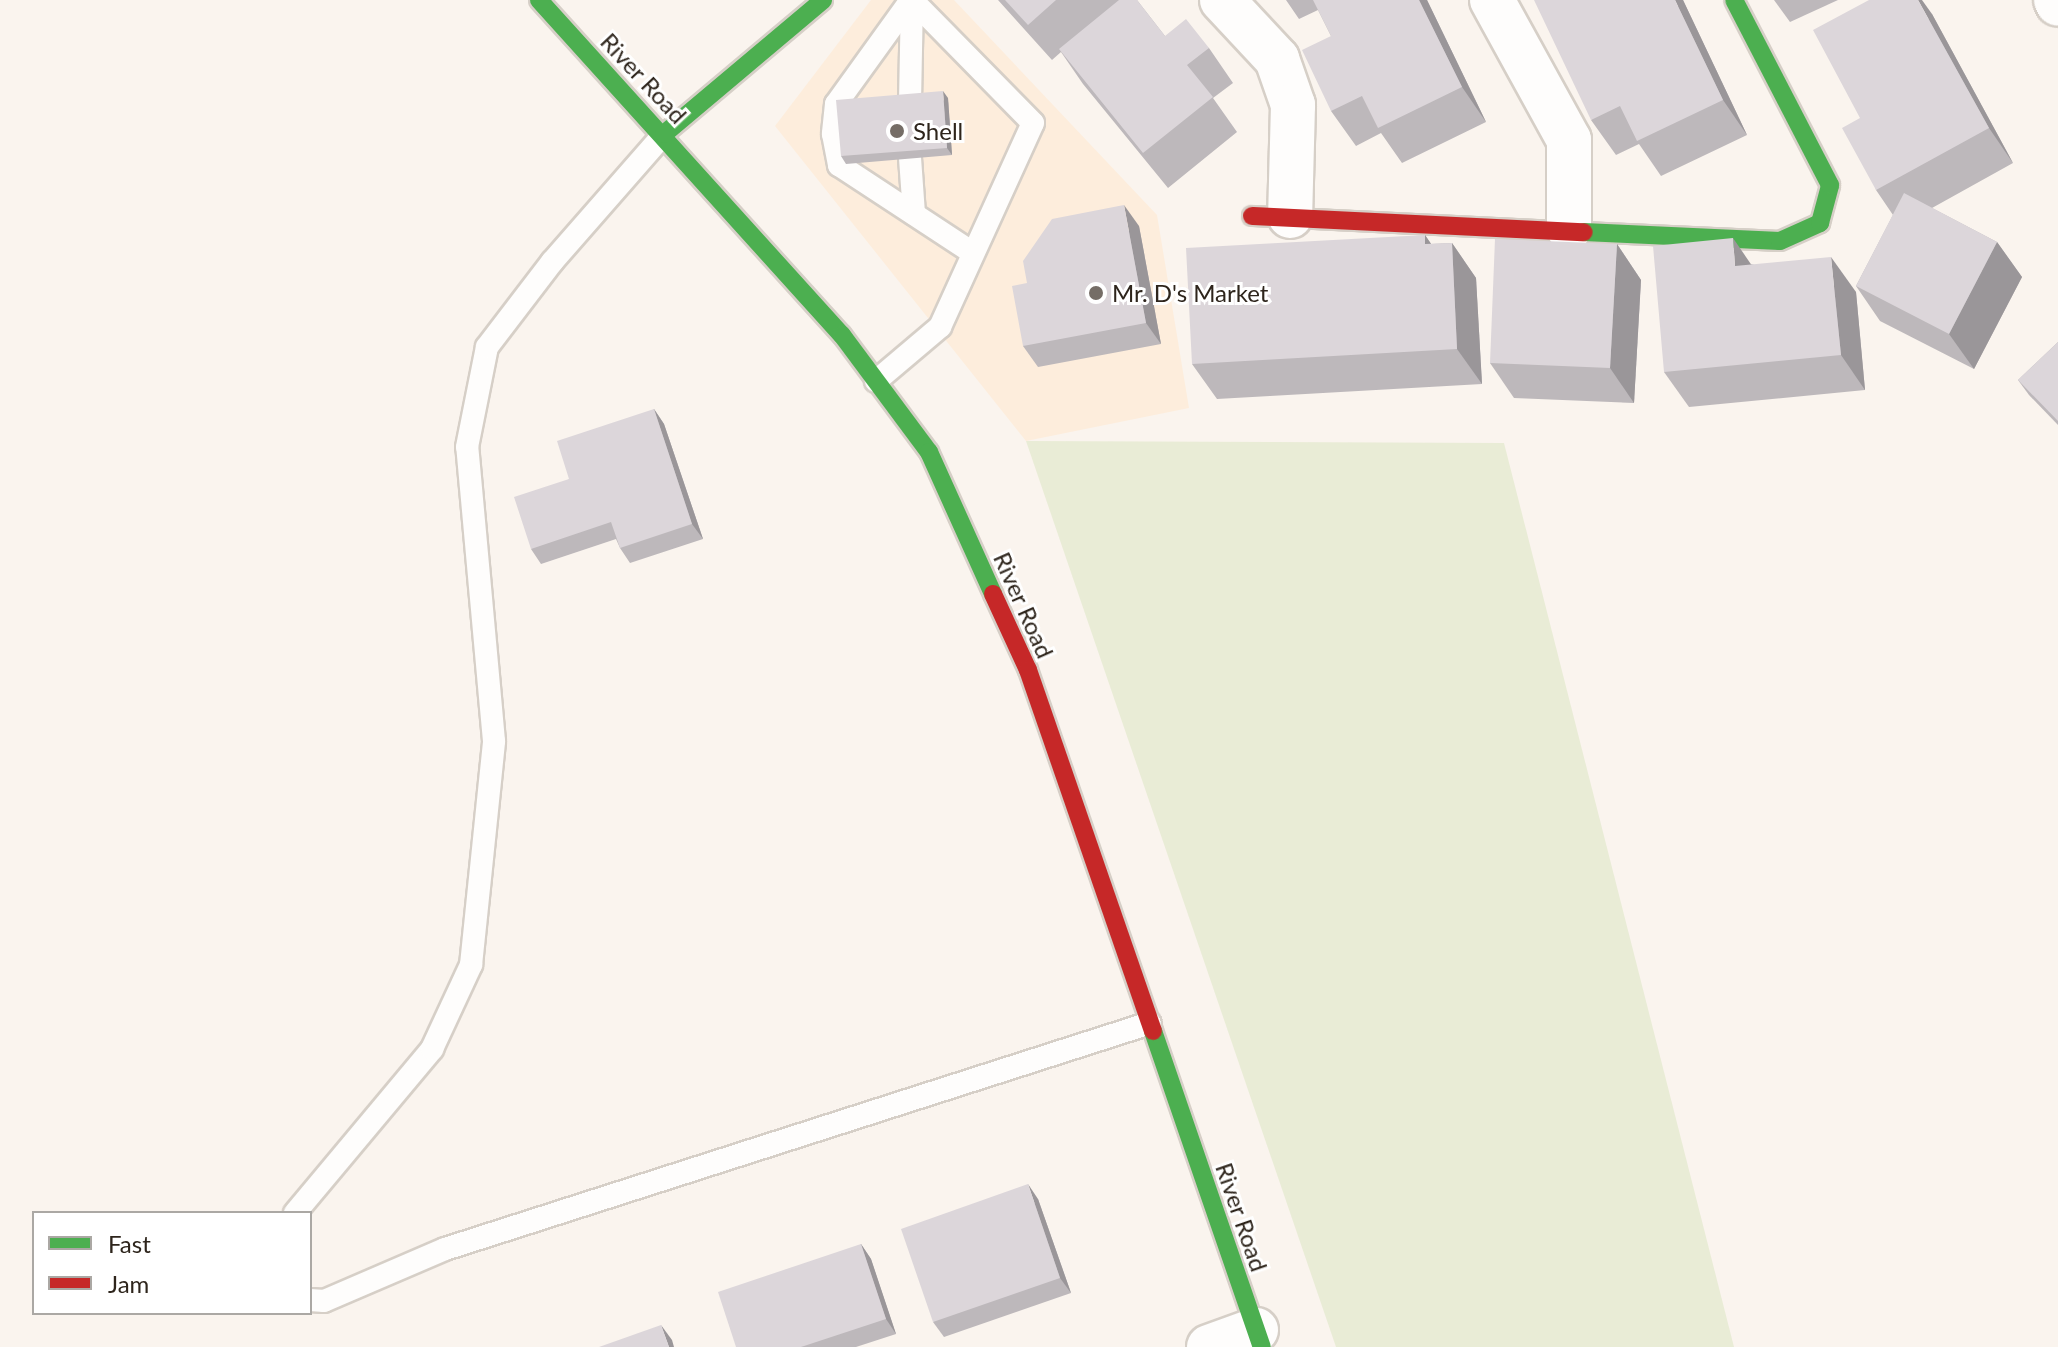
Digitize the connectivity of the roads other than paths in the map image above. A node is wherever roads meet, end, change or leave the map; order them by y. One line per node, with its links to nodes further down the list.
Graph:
1 (539, 0): 8 (main road, River Road)
2 (823, 0): 8 (main road)
3 (912, 0): 7 (lane); 10 (lane); 13 (lane)
4 (1222, 0): 11 (street)
5 (1492, 0): 12 (street)
6 (1734, 0): 12 (main road)
7 (910, 102)
8 (664, 134): 14 (main road, River Road); 16 (lane)
9 (910, 158): 10 (lane)
10 (914, 214): 13 (lane)
11 (1271, 216): 12 (main road)
12 (1569, 229)
13 (973, 253): 14 (lane)
14 (876, 381): 15 (main road, River Road)
15 (1150, 1023): 17 (lane); 18 (main road, River Road)
16 (297, 1211)
17 (312, 1300)
18 (1259, 1338): 19 (street)
19 (1209, 1347)

